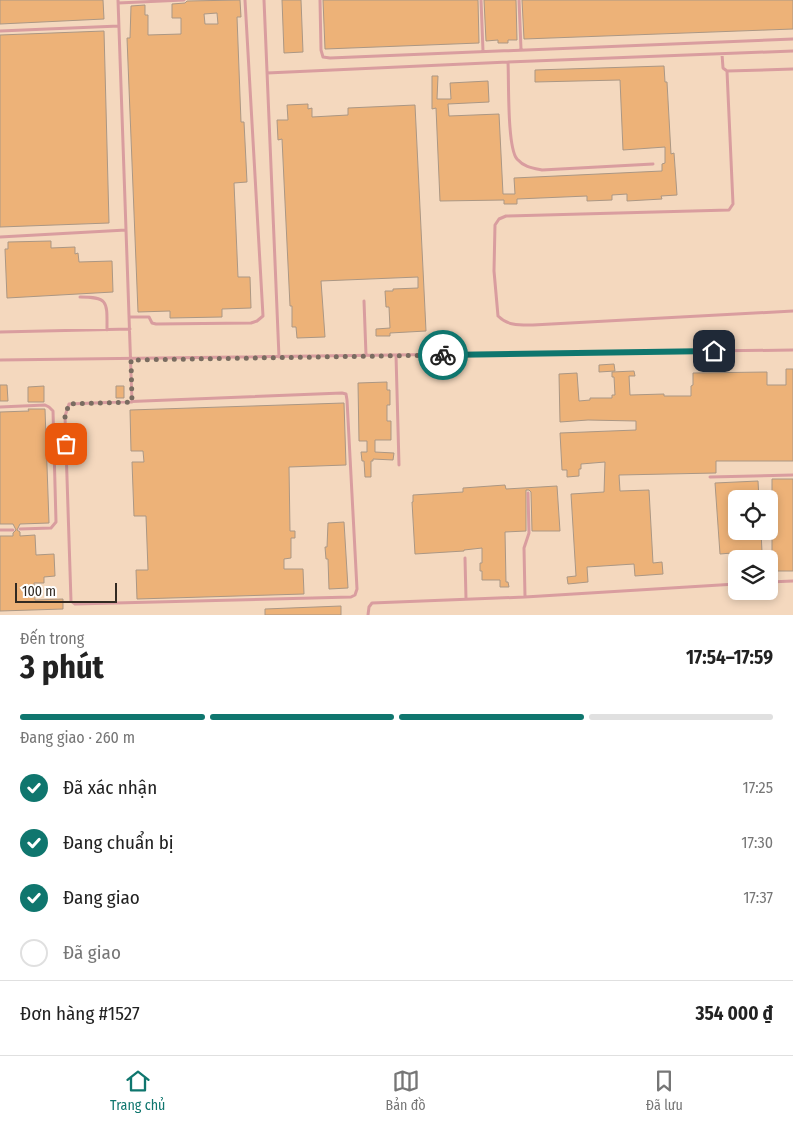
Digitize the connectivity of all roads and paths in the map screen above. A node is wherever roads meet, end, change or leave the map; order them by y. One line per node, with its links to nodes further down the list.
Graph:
1 (184, 0): 7 (lane)
2 (246, 0): 25 (lane)
3 (264, 0): 18 (lane)
4 (320, 0): 12 (lane)
5 (481, 0): 12 (lane)
6 (519, 0): 11 (lane)
7 (118, 2): 8 (lane)
8 (119, 26): 9 (lane); 20 (lane)
9 (0, 32)
10 (793, 39): 11 (lane)
11 (521, 49): 12 (lane)
12 (483, 51)
13 (793, 51): 14 (lane)
14 (722, 54): 15 (lane); 17 (lane)
15 (508, 62): 18 (lane); 19 (lane)
16 (793, 69): 17 (lane)
17 (727, 71): 24 (lane)
18 (267, 74): 32 (lane)
19 (653, 164)
20 (126, 230): 21 (lane); 25 (lane)
21 (0, 237)
22 (80, 297): 27 (lane)
23 (364, 301): 30 (lane)
24 (793, 311)
25 (129, 317): 26 (lane)
26 (130, 329): 27 (lane); 34 (lane)
27 (107, 330): 28 (lane)
28 (0, 332)
29 (793, 350): 31 (lane)
30 (366, 355): 31 (lane); 32 (lane)
31 (396, 355): 37 (lane)
32 (279, 357): 34 (lane)
33 (0, 360): 34 (lane)
34 (131, 360): 35 (lane)
35 (132, 402): 35 (lane)
36 (0, 406): 41 (lane)
37 (399, 465)
38 (793, 475): 39 (lane)
39 (710, 477)
40 (528, 493): 48 (lane)
41 (20, 529)
42 (0, 530): 43 (lane)
43 (13, 530)
44 (465, 558): 49 (lane)
45 (793, 581): 46 (lane)
46 (778, 582)
47 (728, 584): 48 (lane)
48 (524, 597): 49 (lane)
49 (466, 599): 50 (lane)
50 (368, 615)

